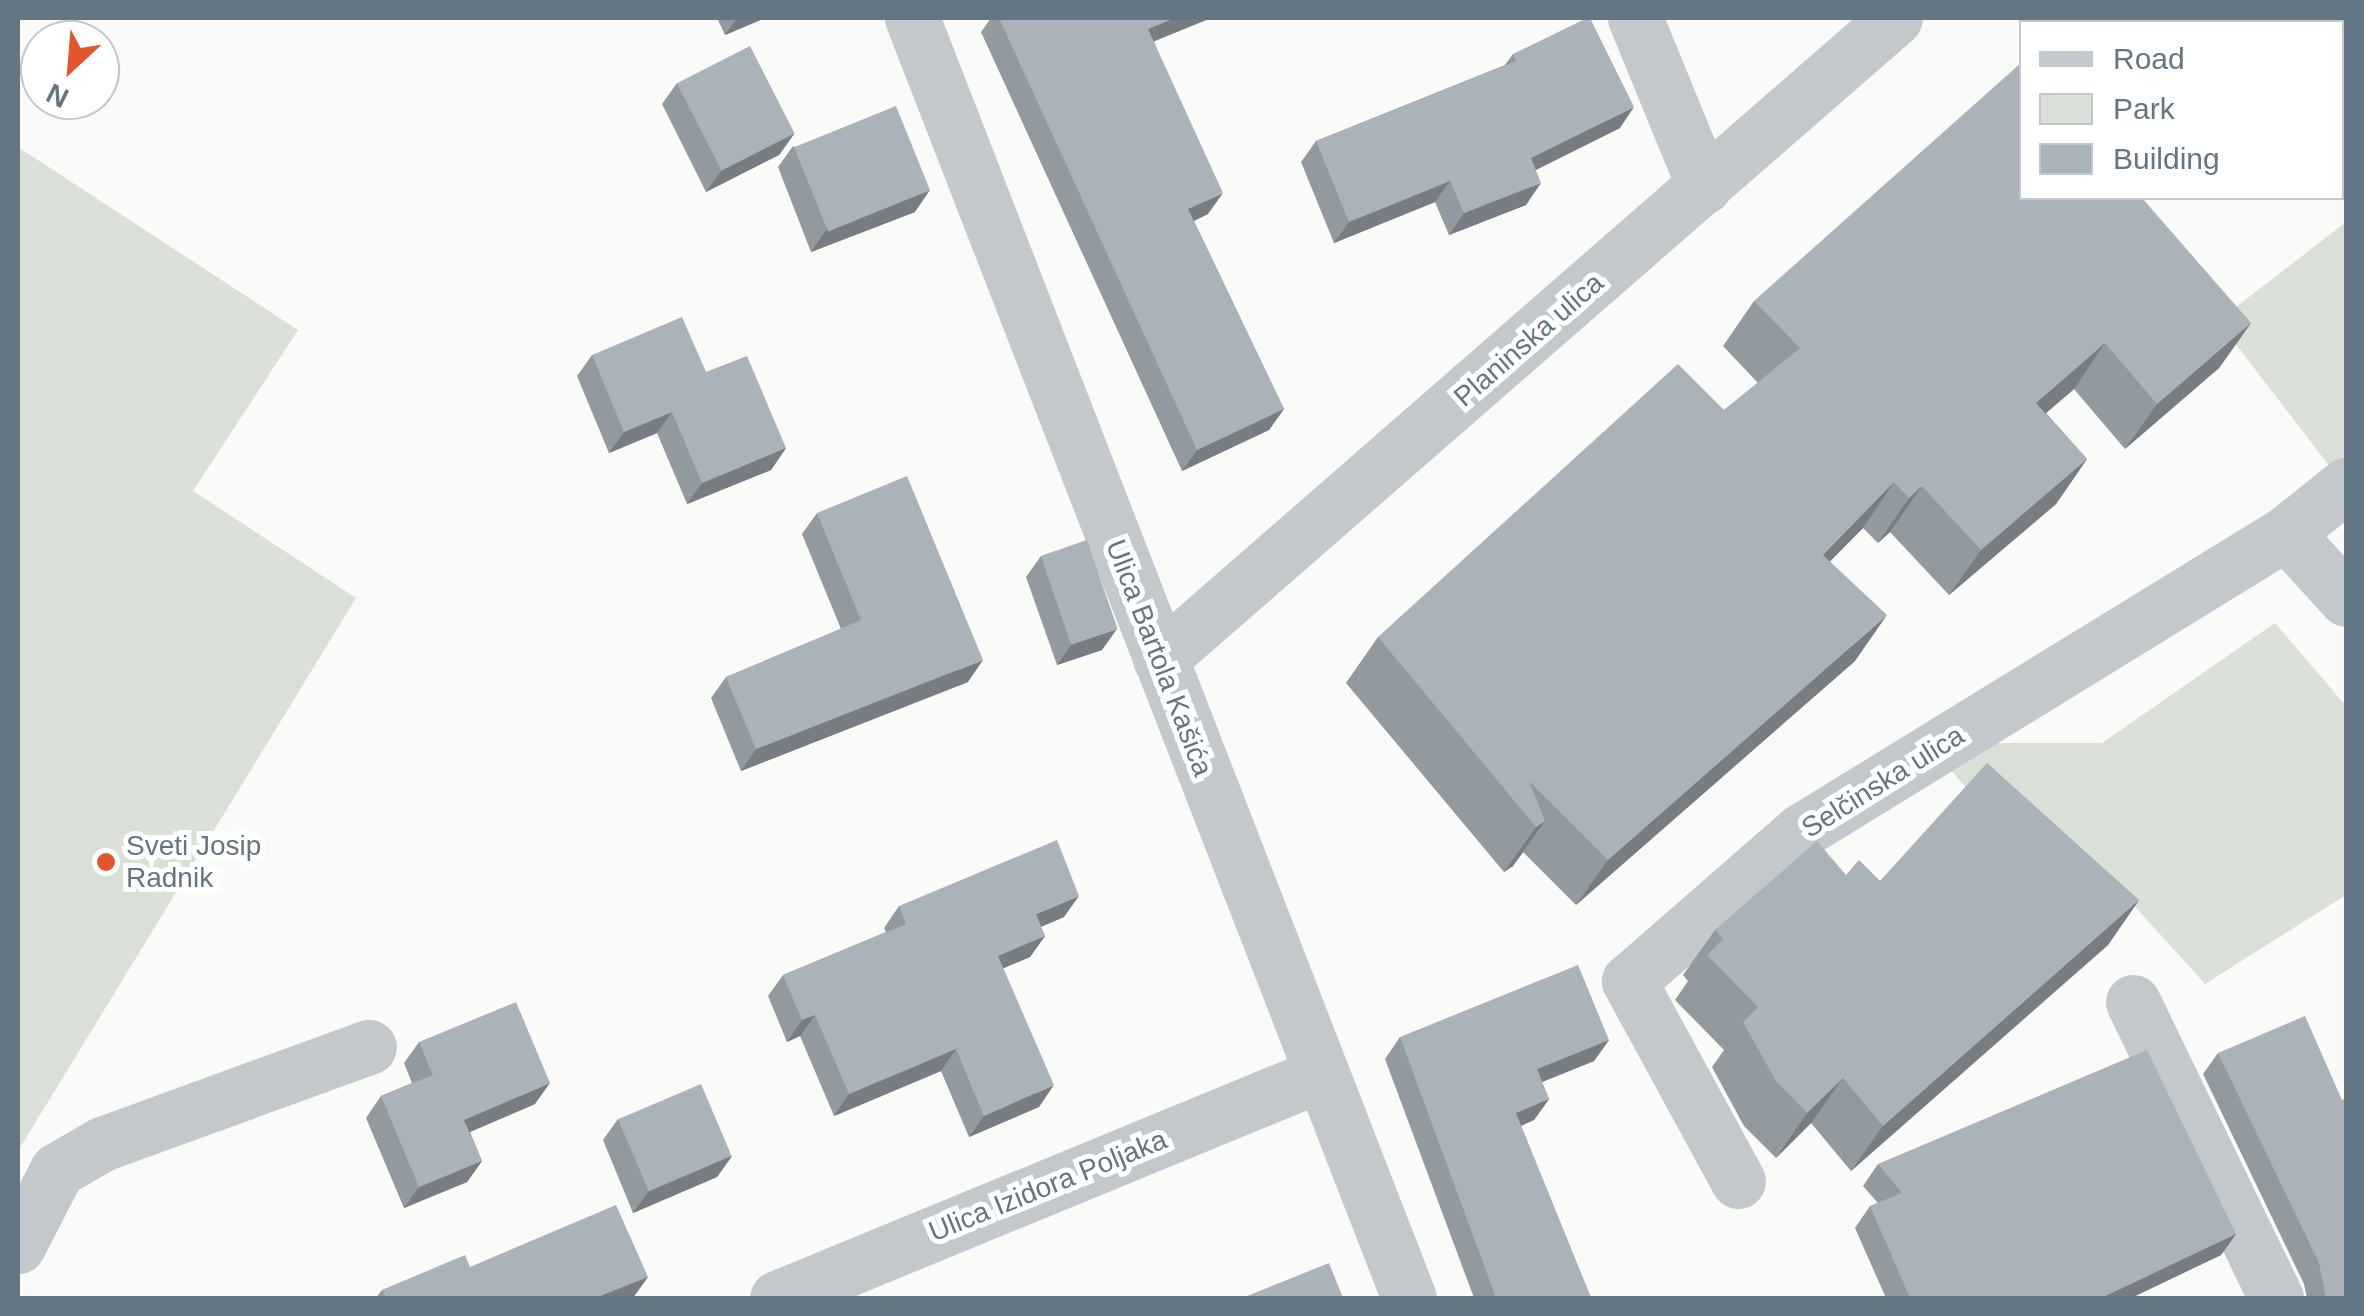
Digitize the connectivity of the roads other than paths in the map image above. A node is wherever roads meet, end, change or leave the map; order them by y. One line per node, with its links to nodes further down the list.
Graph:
1 (912, 18): 8 (street, Ulica Bartola Kašića)
2 (1636, 18): 4 (street)
3 (1894, 18): 4 (street, Planinska ulica)
4 (1704, 186): 8 (street, Planinska ulica)
5 (2346, 485): 6 (street, Selčinska ulica)
6 (2286, 533): 7 (street); 12 (street, Selčinska ulica)
7 (2346, 599)
8 (1160, 659): 11 (street, Ulica Bartola Kašića)
9 (2133, 1002): 16 (street)
10 (368, 1047): 13 (street)
11 (1320, 1074): 14 (street, Ulica Izidora Poljaka); 15 (street, Ulica Bartola Kašića)
12 (1738, 1182)
13 (18, 1246)
14 (777, 1298)
15 (1409, 1298)
16 (2276, 1298)

